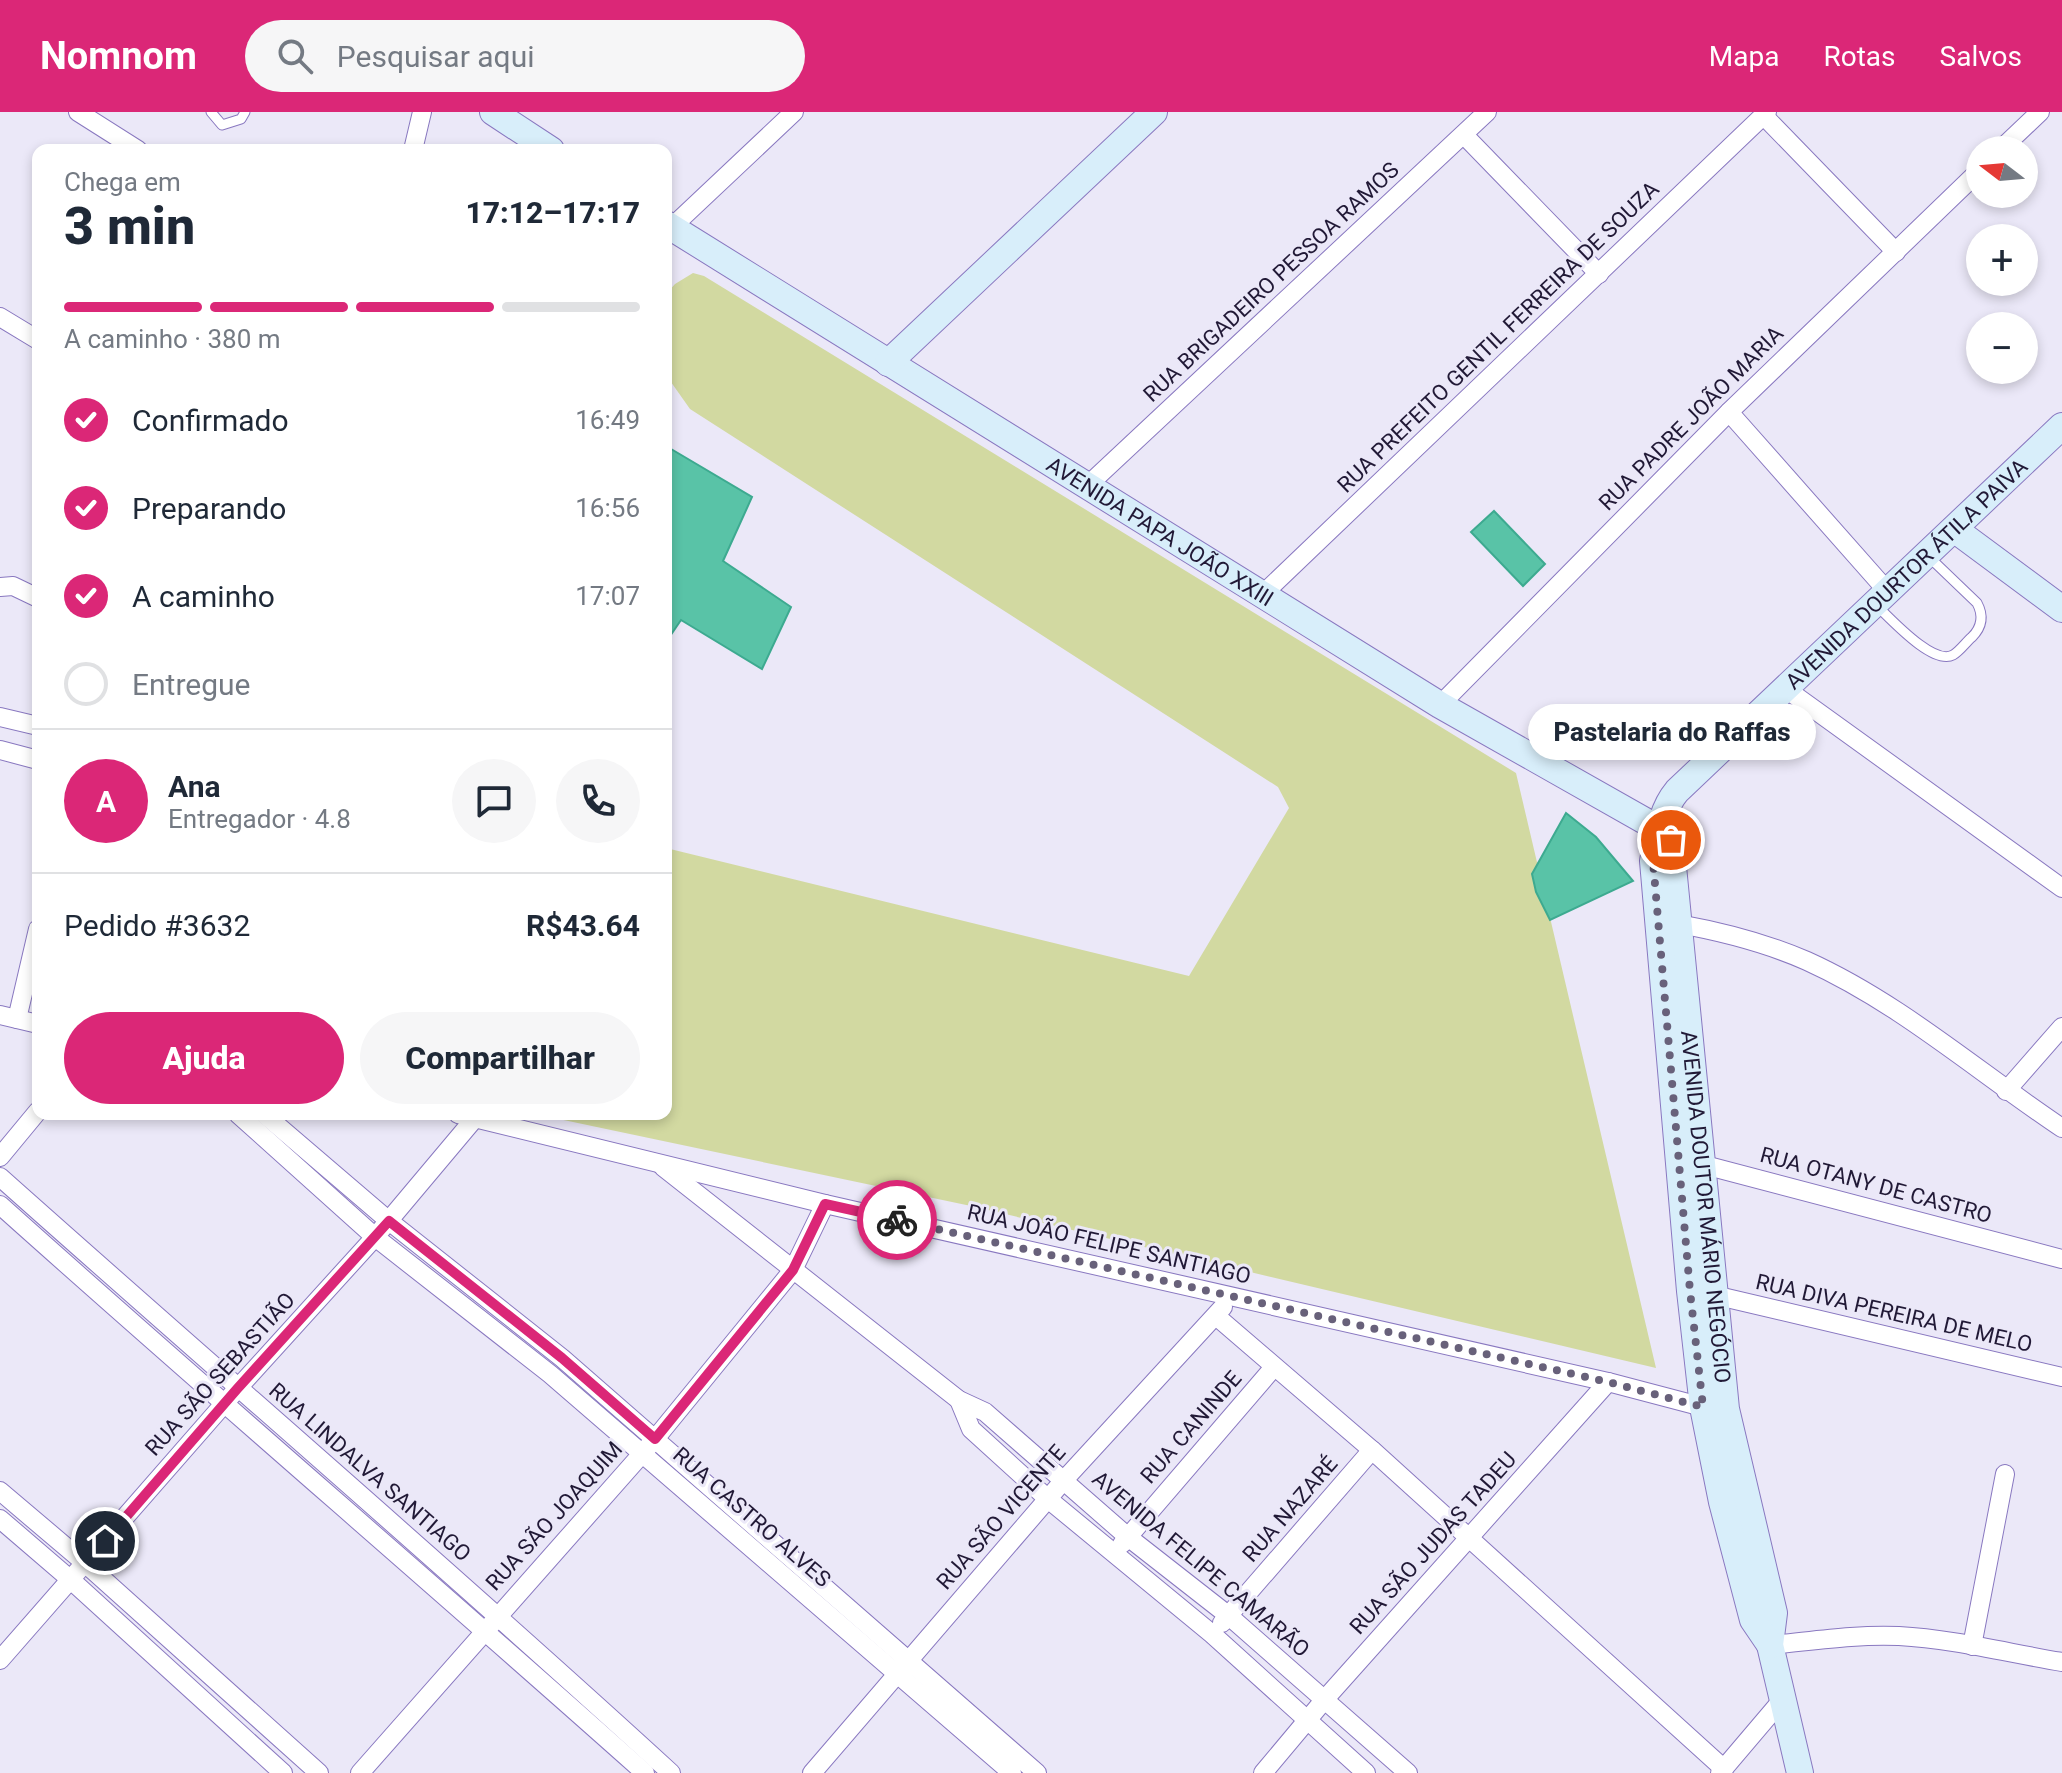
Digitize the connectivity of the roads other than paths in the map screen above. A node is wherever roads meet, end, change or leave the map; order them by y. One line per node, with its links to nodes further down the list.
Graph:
1 (78, 112): 14 (street)
2 (211, 112): 3 (lane)
3 (245, 112)
4 (422, 112): 15 (street)
5 (493, 112): 11 (main road)
6 (794, 112): 18 (street)
7 (1154, 112): 24 (main road)
8 (1487, 112): 12 (street, RUA BRIGADEIRO PESSOA RAMOS)
9 (2040, 112): 13 (street)
10 (1765, 114): 20 (street); 21 (street, RUA PREFEITO GENTIL FERREIRA DE SOUZA)
11 (523, 120): 16 (main road)
12 (1464, 135): 21 (street); 27 (street, RUA BRIGADEIRO PESSOA RAMOS)
13 (2015, 136)
14 (129, 144)
15 (414, 144)
16 (545, 144)
17 (1966, 184): 20 (street, RUA PADRE JOÃO MARIA)
18 (672, 222)
19 (672, 227): 24 (main road, AVENIDA PAPA JOÃO XXIII)
20 (1896, 252): 25 (street, RUA PADRE JOÃO MARIA)
21 (1599, 274): 32 (street, RUA PREFEITO GENTIL FERREIRA DE SOUZA)
22 (0, 317): 23 (street)
23 (32, 336)
24 (888, 363): 27 (main road, AVENIDA PAPA JOÃO XXIII)
25 (1729, 412): 33 (street); 36 (street, RUA PADRE JOÃO MARIA)
26 (2062, 426): 28 (main road, AVENIDA DOURTOR ÁTILA PAIVA)
27 (1086, 487): 32 (main road, AVENIDA PAPA JOÃO XXIII)
28 (1954, 529): 29 (main road, AVENIDA DOURTOR ÁTILA PAIVA); 34 (main road)
29 (1927, 555): 33 (main road, AVENIDA DOURTOR ÁTILA PAIVA); 33 (lane)
30 (0, 587): 31 (street)
31 (32, 595)
32 (1261, 596): 36 (main road, AVENIDA PAPA JOÃO XXIII)
33 (1882, 599): 35 (main road, AVENIDA DOURTOR ÁTILA PAIVA)
34 (2062, 609)
35 (1786, 689): 41 (main road, AVENIDA DOURTOR ÁTILA PAIVA); 42 (street)
36 (1440, 705): 41 (main road, AVENIDA PAPA JOÃO XXIII)
37 (0, 717): 38 (street)
38 (32, 725)
39 (0, 750): 40 (street)
40 (32, 758)
41 (1659, 830): 43 (main road, AVENIDA DOUTOR MÁRIO NEGÓCIO); 56 (main road, AVENIDA DOUTOR MÁRIO NEGÓCIO)
42 (2062, 888)
43 (1679, 924): 48 (street); 56 (main road, AVENIDA DOUTOR MÁRIO NEGÓCIO)
44 (32, 947): 45 (street)
45 (9, 1017): 46 (street)
46 (32, 1023)
47 (2062, 1027): 48 (street)
48 (2006, 1091): 54 (street)
49 (32, 1118): 55 (street)
50 (245, 1120): 62 (street, RUA CASTRO ALVES)
51 (271, 1120): 61 (street, RUA CASTRO ALVES)
52 (463, 1120): 61 (street, RUA SÃO SEBASTIÃO)
53 (482, 1120): 57 (street, RUA JOÃO FELIPE SANTIAGO)
54 (2062, 1128)
55 (0, 1157)
56 (1691, 1161): 63 (street, RUA OTANY DE CASTRO); 65 (main road, AVENIDA DOUTOR MÁRIO NEGÓCIO); 76 (main road, AVENIDA DOUTOR MÁRIO NEGÓCIO)
57 (657, 1163): 59 (street, RUA JOÃO FELIPE SANTIAGO); 64 (street, AVENIDA FELIPE CAMARÃO)
58 (0, 1177): 73 (street, RUA LINDALVA SANTIAGO)
59 (825, 1204): 64 (street, RUA SÃO JOAQUIM); 66 (street, RUA JOÃO FELIPE SANTIAGO)
60 (0, 1205): 75 (street, RUA LINDALVA SANTIAGO)
61 (389, 1221): 62 (street, RUA SÃO SEBASTIÃO); 68 (street, RUA CASTRO ALVES)
62 (375, 1237): 70 (street, RUA CASTRO ALVES); 73 (street, RUA SÃO SEBASTIÃO)
63 (2062, 1259)
64 (793, 1270): 74 (street, AVENIDA FELIPE CAMARÃO); 77 (street, RUA SÃO JOAQUIM)
65 (1714, 1295): 71 (street, RUA DIVA PEREIRA DE MELO); 94 (main road, AVENIDA DOUTOR MÁRIO NEGÓCIO)
66 (1230, 1296): 67 (street, RUA SÃO VICENTE); 72 (street, RUA JOÃO FELIPE SANTIAGO)
67 (1216, 1316): 69 (street); 81 (street, RUA SÃO VICENTE)
68 (562, 1358): 70 (street); 77 (street, RUA CASTRO ALVES)
69 (1274, 1367): 78 (street); 85 (street, RUA CANINDE)
70 (550, 1374): 79 (street, RUA CASTRO ALVES)
71 (2062, 1377)
72 (1608, 1382): 76 (street, RUA JOÃO FELIPE SANTIAGO); 86 (street, RUA SÃO JUDAS TADEU)
73 (237, 1389): 75 (street, RUA SÃO SEBASTIÃO); 90 (street, RUA LINDALVA SANTIAGO)
74 (959, 1400): 81 (street, AVENIDA FELIPE CAMARÃO); 83 (street, AVENIDA FELIPE CAMARÃO)
75 (223, 1405): 88 (street, RUA SÃO SEBASTIÃO); 92 (street, RUA LINDALVA SANTIAGO)
76 (1703, 1407): 94 (main road, AVENIDA DOUTOR MÁRIO NEGÓCIO)
77 (655, 1439): 79 (street, RUA SÃO JOAQUIM); 98 (street, RUA CASTRO ALVES)
78 (1372, 1450): 86 (street); 91 (street, RUA NAZARÉ)
79 (642, 1453): 90 (street, RUA SÃO JOAQUIM); 98 (street, RUA CASTRO ALVES)
80 (2005, 1474): 95 (street)
81 (1064, 1480): 83 (street, RUA SÃO VICENTE); 85 (street, AVENIDA FELIPE CAMARÃO)
82 (0, 1491): 88 (street)
83 (1048, 1499): 87 (street, AVENIDA FELIPE CAMARÃO); 98 (street, RUA SÃO VICENTE)
84 (0, 1519): 89 (street)
85 (1128, 1537): 87 (street, RUA CANINDE); 91 (street, AVENIDA FELIPE CAMARÃO)
86 (1471, 1539): 99 (street, RUA SÃO JUDAS TADEU); 103 (street)
87 (1114, 1554): 93 (street, AVENIDA FELIPE CAMARÃO)
88 (86, 1564): 89 (street, RUA SÃO SEBASTIÃO); 105 (street)
89 (71, 1580): 96 (street, RUA SÃO SEBASTIÃO); 104 (street)
90 (498, 1615): 92 (street, RUA SÃO JOAQUIM); 108 (street, RUA LINDALVA SANTIAGO)
91 (1229, 1616): 93 (street, RUA NAZARÉ); 99 (street, AVENIDA FELIPE CAMARÃO)
92 (485, 1630): 106 (street, RUA SÃO JOAQUIM); 107 (street, RUA LINDALVA SANTIAGO)
93 (1212, 1634): 101 (street, AVENIDA FELIPE CAMARÃO)
94 (1770, 1645): 95 (street); 100 (main road, AVENIDA DOUTOR MÁRIO NEGÓCIO)
95 (1972, 1646): 97 (street)
96 (0, 1660)
97 (2062, 1662)
98 (902, 1668): 102 (street, RUA CASTRO ALVES); 109 (street, RUA SÃO VICENTE)
99 (1325, 1699): 101 (street, RUA SÃO JUDAS TADEU); 114 (street, AVENIDA FELIPE CAMARÃO)
100 (1782, 1700): 103 (street); 115 (main road, AVENIDA DOUTOR MÁRIO NEGÓCIO)
101 (1306, 1721): 112 (street, RUA SÃO JUDAS TADEU); 113 (street, AVENIDA FELIPE CAMARÃO)
102 (993, 1745): 110 (street, RUA CASTRO ALVES); 111 (street, RUA CASTRO ALVES)
103 (1722, 1771)
104 (283, 1773)
105 (319, 1773)
106 (360, 1773)
107 (645, 1773)
108 (671, 1773)
109 (812, 1773)
110 (1012, 1773)
111 (1037, 1773)
112 (1263, 1773)
113 (1366, 1773)
114 (1408, 1773)
115 (1800, 1773)

